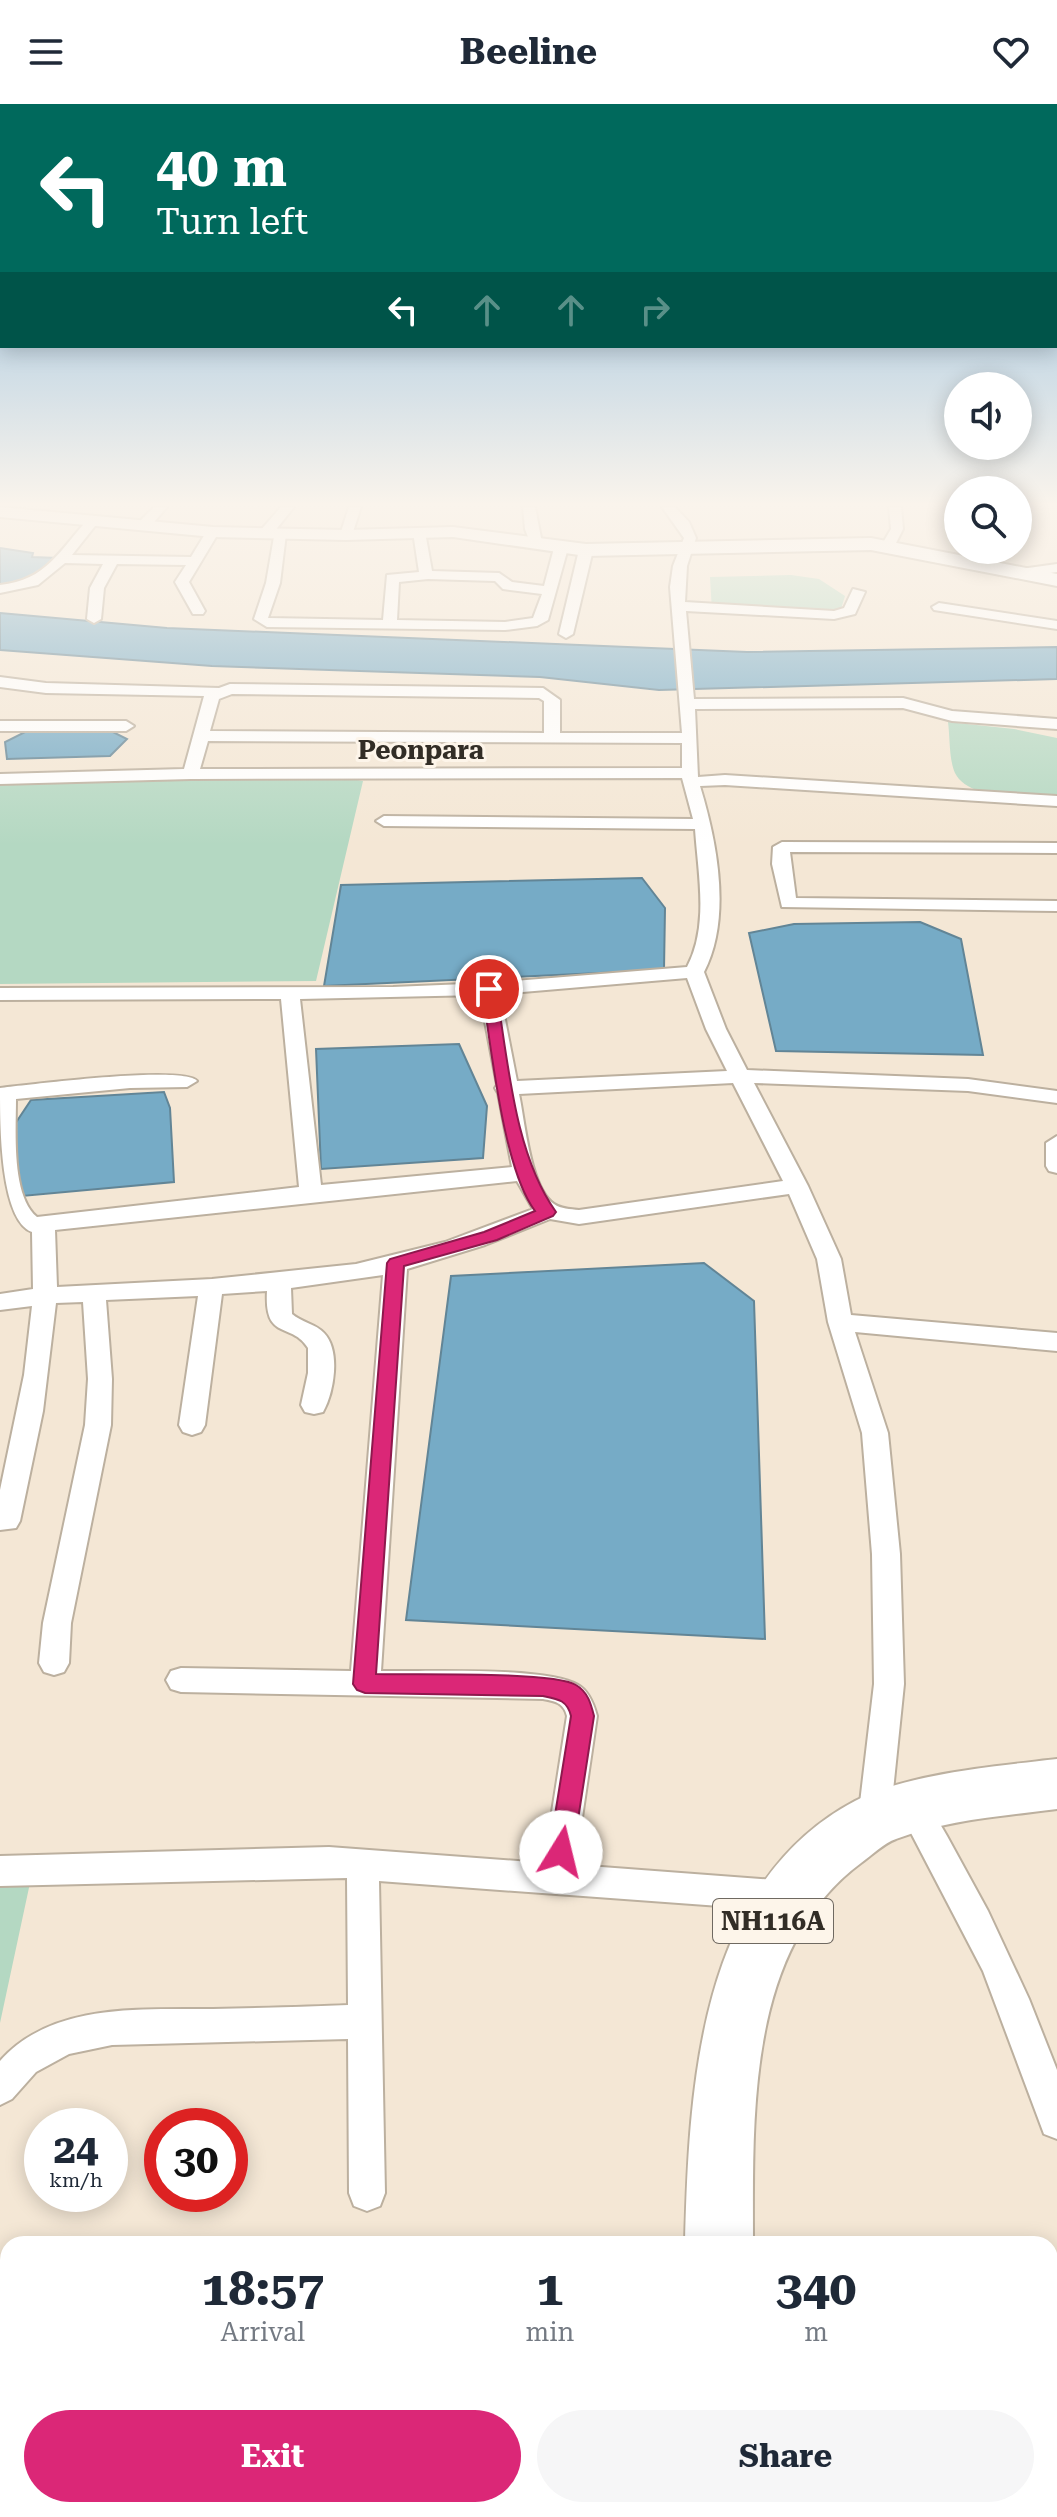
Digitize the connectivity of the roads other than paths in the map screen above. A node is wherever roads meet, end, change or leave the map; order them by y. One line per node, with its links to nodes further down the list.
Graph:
1 (261, 620): 7 (street)
2 (390, 620): 7 (street)
3 (540, 620): 7 (street)
4 (569, 620): 9 (street)
5 (680, 620): 12 (street)
6 (1022, 620): 8 (street)
7 (390, 624)
8 (1057, 625)
9 (566, 634)
10 (0, 682): 11 (street)
11 (218, 692): 18 (street); 19 (street)
12 (685, 697): 14 (street); 20 (street)
13 (960, 700): 14 (street)
14 (918, 705): 15 (street)
15 (1057, 724)
16 (0, 726): 17 (street)
17 (126, 726)
18 (201, 736): 19 (street); 21 (street)
19 (552, 738): 20 (street)
20 (690, 738): 22 (street)
21 (191, 774): 22 (street); 23 (street)
22 (689, 778): 24 (street); 26 (street)
23 (0, 779)
24 (1057, 801)
25 (384, 821): 26 (street)
26 (703, 824): 29 (street)
27 (1057, 848): 28 (street)
28 (1057, 906)
29 (694, 972): 30 (street); 33 (street)
30 (489, 989): 32 (street); 35 (street)
31 (0, 994): 32 (street)
32 (290, 995): 42 (street)
33 (741, 1076): 35 (street); 37 (street); 41 (street)
34 (187, 1081): 36 (street)
35 (505, 1088): 40 (street)
36 (3, 1094): 44 (street)
37 (1057, 1097)
38 (1057, 1143): 39 (street)
39 (1057, 1166)
40 (524, 1173): 42 (street); 43 (street)
41 (797, 1186): 43 (street); 51 (street)
42 (311, 1193): 44 (street)
43 (547, 1212): 45 (street)
44 (43, 1226): 49 (street)
45 (396, 1263): 46 (street); 58 (street)
46 (279, 1280): 47 (street); 53 (street)
47 (211, 1287): 48 (street); 54 (street)
48 (94, 1294): 49 (street); 56 (street)
49 (46, 1296): 50 (street); 55 (street)
50 (0, 1302)
51 (840, 1322): 52 (street); 60 (street)
52 (1057, 1342)
53 (314, 1405)
54 (192, 1425)
55 (6, 1521)
56 (54, 1663)
57 (181, 1680): 58 (street)
58 (365, 1684): 63 (street)
59 (1057, 1784): 60 (highway, NH116A)
60 (894, 1814): 64 (highway, NH116A); 67 (street)
61 (363, 1865): 62 (street); 63 (street); 65 (street)
62 (0, 1871)
63 (557, 1879): 64 (street)
64 (787, 1896): 69 (highway, NH116A)
65 (365, 2022): 66 (street); 68 (street)
66 (0, 2087)
67 (1057, 2121)
68 (367, 2193)
69 (719, 2236)

